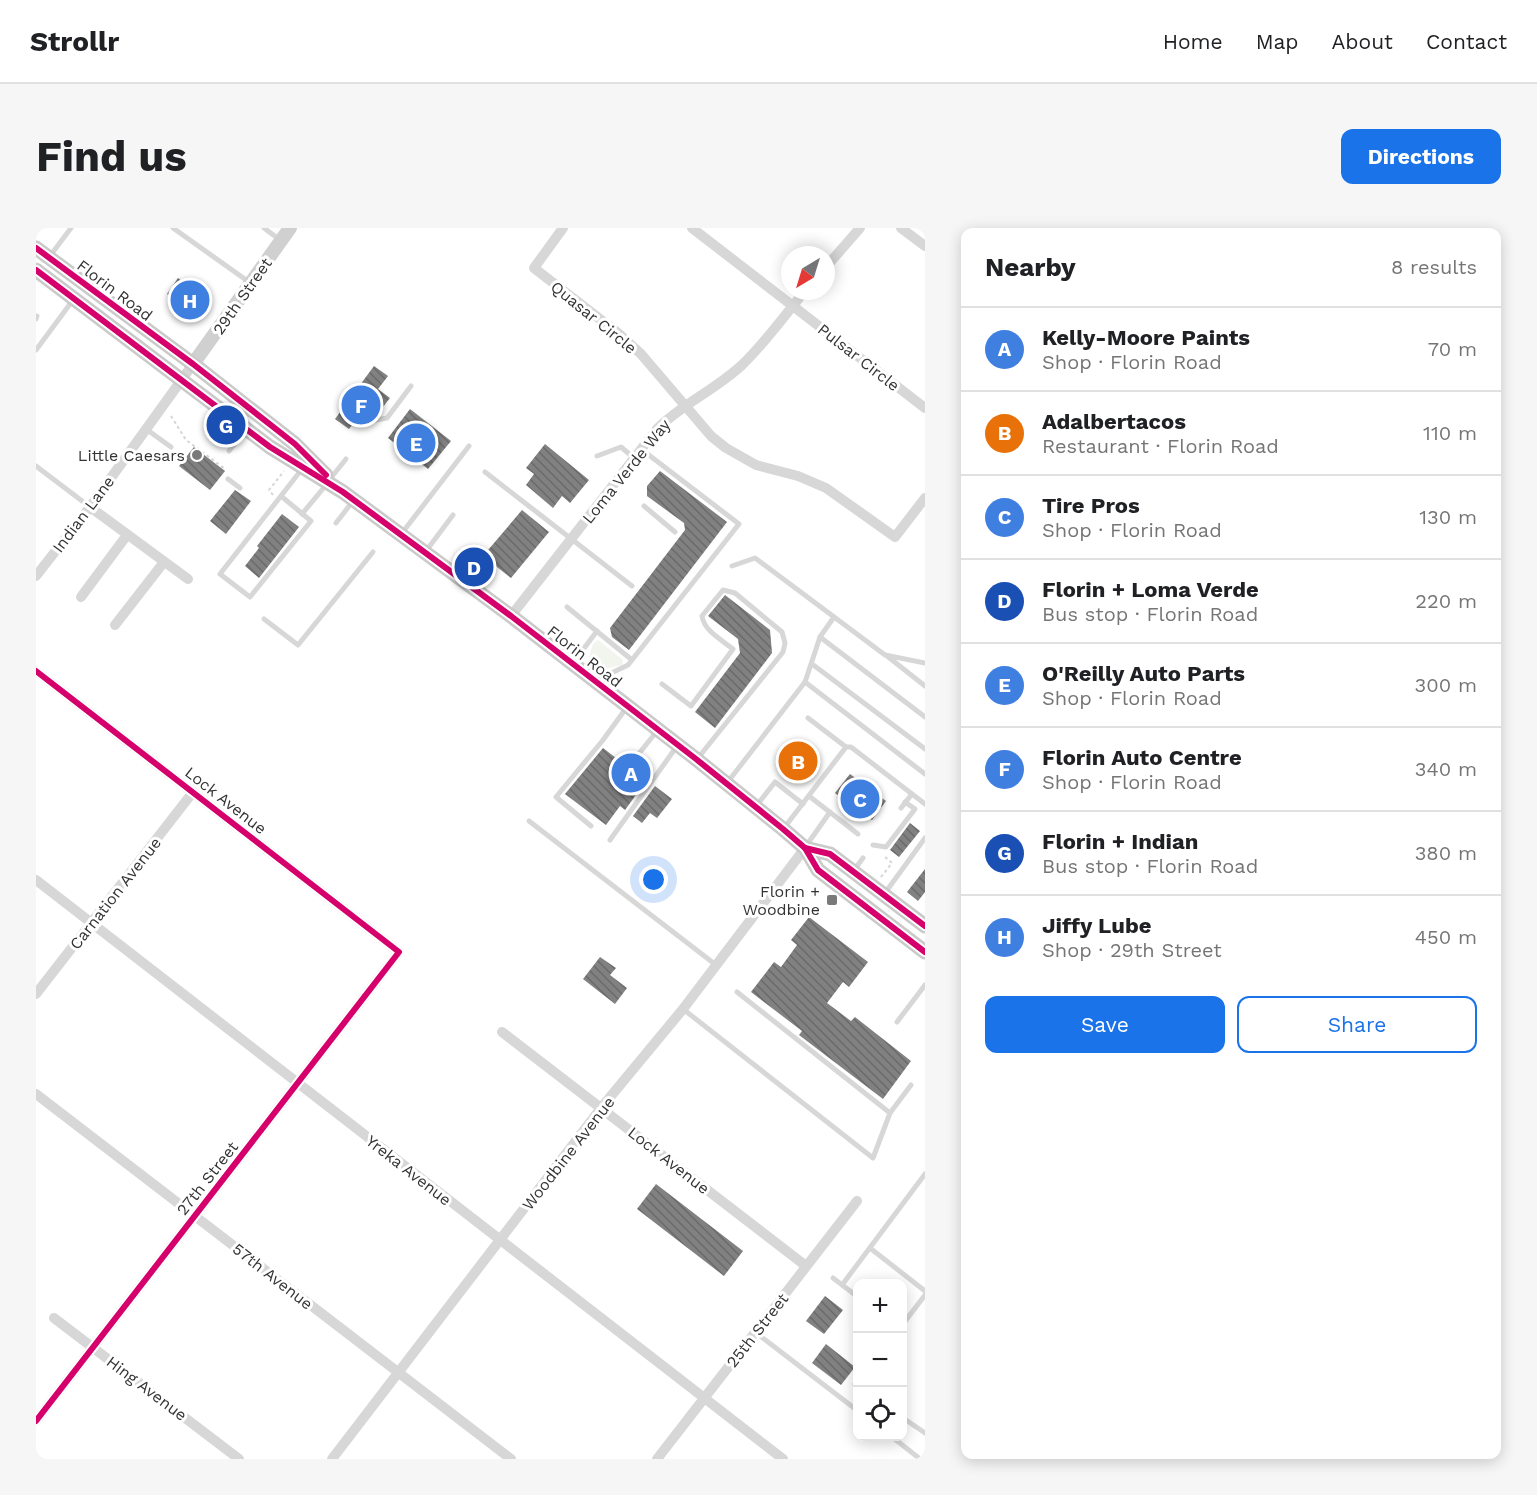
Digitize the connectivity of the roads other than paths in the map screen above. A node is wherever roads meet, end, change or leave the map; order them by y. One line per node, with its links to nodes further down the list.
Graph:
1 (71, 228): 12 (lane)
2 (173, 228): 15 (lane)
3 (264, 228): 9 (lane)
4 (290, 228): 9 (street, 29th Street)
5 (563, 228): 23 (street, Quasar Circle)
6 (692, 228): 18 (street)
7 (860, 228): 13 (street)
8 (901, 228): 10 (street)
9 (281, 240): 15 (street, 29th Street)
10 (925, 246)
11 (36, 248): 12 (main road, Florin Road)
12 (49, 257): 20 (main road, Florin Road)
13 (835, 257)
14 (36, 270): 16 (main road, Florin Road)
15 (250, 283): 20 (street, 29th Street)
16 (74, 299): 19 (lane); 21 (main road, Florin Road)
17 (798, 300): 18 (street, Loma Verde Way)
18 (793, 306): 23 (street, Loma Verde Way); 24 (street, Pulsar Circle)
19 (36, 350)
20 (193, 364): 21 (street, Indian Lane); 38 (main road, Florin Road)
21 (182, 379): 26 (main road, Florin Road); 27 (street, Indian Lane)
22 (411, 386): 25 (lane)
23 (686, 405): 31 (street, Loma Verde Way); 42 (street)
24 (925, 408)
25 (376, 420)
26 (247, 428): 30 (lane); 35 (main road, Florin Road)
27 (146, 429): 29 (lane); 44 (street, Indian Lane)
28 (469, 446): 50 (lane)
29 (171, 447)
30 (229, 451)
31 (638, 454): 32 (lane); 51 (street, Loma Verde Way); 68 (lane)
32 (597, 456)
33 (346, 459): 38 (lane)
34 (36, 466): 44 (lane)
35 (303, 468): 38 (main road, Florin Road); 40 (lane)
36 (485, 472): 51 (lane)
37 (228, 479): 39 (lane)
38 (329, 481): 41 (main road, Florin Road); 45 (lane)
39 (240, 488)
40 (281, 496): 45 (lane); 45 (lane)
41 (349, 496): 47 (lane); 50 (main road, Florin Road)
42 (925, 498)
43 (644, 506): 48 (lane)
44 (90, 507): 49 (street); 56 (street, Indian Lane)
45 (302, 514)
46 (453, 515): 53 (lane)
47 (336, 524)
48 (675, 531)
49 (128, 535): 54 (street); 59 (street)
50 (401, 535): 53 (main road, Florin Road)
51 (570, 540): 58 (lane); 61 (street, Loma Verde Way)
52 (373, 552): 63 (lane)
53 (425, 552): 61 (main road, Florin Road)
54 (164, 562): 57 (street); 64 (street)
55 (732, 566): 62 (lane)
56 (36, 576)
57 (188, 579)
58 (632, 586)
59 (81, 597)
60 (567, 606): 65 (lane)
61 (512, 616): 69 (main road, Florin Road)
62 (834, 617): 66 (lane); 67 (lane)
63 (264, 619)
64 (115, 625)
65 (597, 631): 68 (lane); 69 (lane)
66 (820, 637): 71 (lane); 78 (lane)
67 (885, 655): 70 (lane); 76 (lane)
68 (632, 660): 73 (lane)
69 (573, 663): 73 (main road, Florin Road)
70 (925, 663)
71 (812, 664): 74 (lane); 83 (lane)
72 (36, 671): 88 (street, Lock Avenue)
73 (596, 681): 77 (main road, Florin Road)
74 (805, 682): 86 (lane); 87 (lane)
75 (662, 684): 84 (lane)
76 (925, 686)
77 (628, 706): 80 (main road, Florin Road); 98 (lane)
78 (925, 717)
79 (808, 718): 82 (lane)
80 (658, 729): 81 (main road, Florin Road); 85 (lane)
81 (678, 745): 84 (main road, Florin Road); 102 (lane)
82 (846, 747): 89 (lane); 90 (lane)
83 (925, 749)
84 (696, 759): 87 (main road, Florin Road)
85 (633, 761)
86 (925, 774)
87 (726, 784): 94 (main road, Florin Road)
88 (193, 792): 107 (street, Carnation Avenue); 111 (street, Lock Avenue)
89 (912, 794): 91 (lane); 93 (lane)
90 (809, 796): 92 (lane); 96 (lane)
91 (906, 802): 95 (lane); 103 (lane)
92 (803, 804): 94 (lane); 99 (lane)
93 (925, 804)
94 (755, 807): 99 (main road, Florin Road)
95 (901, 808)
96 (830, 812): 100 (lane); 104 (lane)
97 (529, 821): 113 (lane)
98 (591, 826)
99 (783, 829): 104 (main road, Florin Road)
100 (858, 834)
101 (925, 838): 106 (lane)
102 (610, 840)
103 (873, 844)
104 (805, 848): 106 (main road, Florin Road); 109 (main road, Florin Road); 113 (street, Woodbine Avenue)
105 (36, 880): 107 (street, Yreka Avenue)
106 (881, 888): 108 (main road, Florin Road)
107 (91, 923): 116 (street, Carnation Avenue); 120 (street, Yreka Avenue)
108 (925, 926)
109 (906, 938): 110 (main road); 112 (main road, Florin Road)
110 (925, 941)
111 (399, 952): 120 (street, 27th Street)
112 (925, 952)
113 (716, 965): 117 (street, Woodbine Avenue)
114 (925, 985): 118 (lane)
115 (737, 992): 124 (lane)
116 (36, 994)
117 (683, 1009): 123 (street, Woodbine Avenue); 124 (lane)
118 (897, 1022)
119 (502, 1032): 123 (street, Lock Avenue)
120 (297, 1083): 127 (street, 27th Street); 128 (street, Yreka Avenue)
121 (911, 1085): 124 (lane)
122 (37, 1096): 127 (street, 57th Avenue)
123 (601, 1108): 128 (street, Woodbine Avenue); 130 (street, Lock Avenue)
124 (890, 1113)
125 (925, 1174): 129 (lane)
126 (857, 1201): 130 (street, 25th Street)
127 (195, 1216): 138 (street, 27th Street); 139 (street, 57th Avenue)
128 (500, 1240): 139 (street, Woodbine Avenue); 140 (street, Yreka Avenue)
129 (870, 1248): 132 (lane); 134 (lane)
130 (806, 1266): 137 (street, 25th Street)
131 (833, 1278): 132 (lane)
132 (842, 1285): 133 (lane)
133 (853, 1293)
134 (925, 1293): 136 (lane)
135 (54, 1318): 138 (street, Hing Avenue)
136 (907, 1318)
137 (755, 1332): 140 (street, 25th Street); 141 (lane)
138 (93, 1347): 142 (street, 27th Street); 146 (street, Hing Avenue)
139 (398, 1372): 147 (street, Woodbine Avenue); 148 (street, 57th Avenue)
140 (704, 1398): 149 (street, 25th Street); 150 (street, Yreka Avenue)
141 (853, 1407)
142 (36, 1420)
143 (907, 1421): 144 (lane)
144 (925, 1433)
145 (896, 1441): 151 (lane)
146 (239, 1459)
147 (332, 1459)
148 (511, 1459)
149 (657, 1459)
150 (783, 1459)
151 (920, 1459)

